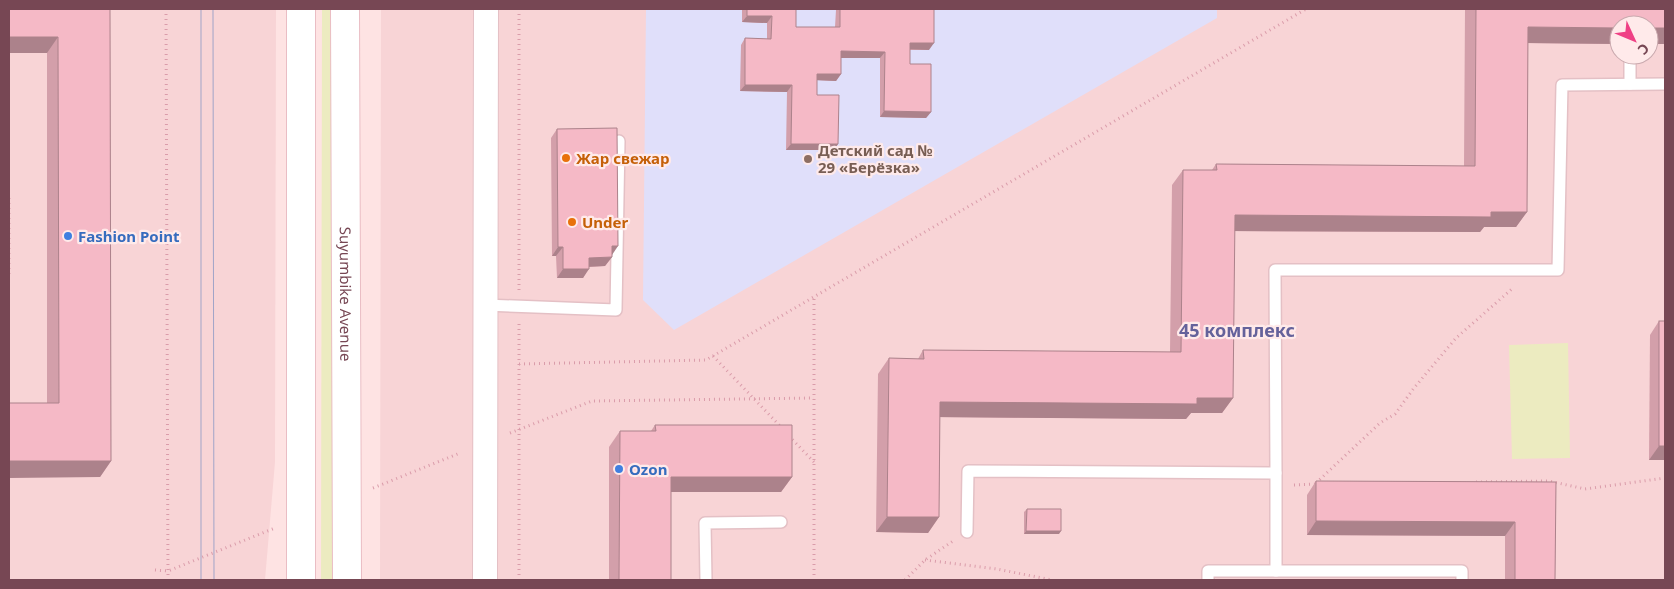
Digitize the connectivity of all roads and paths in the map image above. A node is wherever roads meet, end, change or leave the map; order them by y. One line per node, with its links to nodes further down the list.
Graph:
1 (166, 9): 32 (path)
2 (302, 9): 35 (main road)
3 (346, 9): 36 (main road, Suyumbike Avenue)
4 (486, 9): 15 (street)
5 (1306, 9): 14 (path)
6 (1630, 65): 7 (lane)
7 (1630, 84): 8 (lane); 12 (lane)
8 (1665, 84)
9 (619, 141): 15 (lane)
10 (9, 198): 11 (path)
11 (9, 234): 13 (path)
12 (1534, 270): 22 (lane); 25 (path)
13 (9, 278)
14 (814, 297): 16 (path); 18 (path)
15 (485, 305): 37 (street)
16 (713, 356): 17 (path); 19 (path)
17 (519, 364)
18 (814, 398): 19 (path); 21 (path)
19 (754, 399): 20 (path); 21 (path)
20 (519, 429)
21 (814, 462): 39 (path)
22 (1276, 473): 27 (lane); 29 (lane)
23 (1665, 478): 24 (path)
24 (1471, 482)
25 (1315, 484): 26 (path); 27 (path)
26 (1325, 484)
27 (1276, 485): 33 (lane)
28 (781, 522): 38 (lane)
29 (967, 532): 30 (path)
30 (925, 560): 40 (path); 41 (path)
31 (155, 570): 32 (path)
32 (168, 571): 34 (path)
33 (1276, 571): 42 (lane); 43 (lane)
34 (168, 580)
35 (301, 580)
36 (347, 580)
37 (485, 580)
38 (706, 580)
39 (814, 580)
40 (905, 580)
41 (1052, 580)
42 (1208, 580)
43 (1462, 580)

